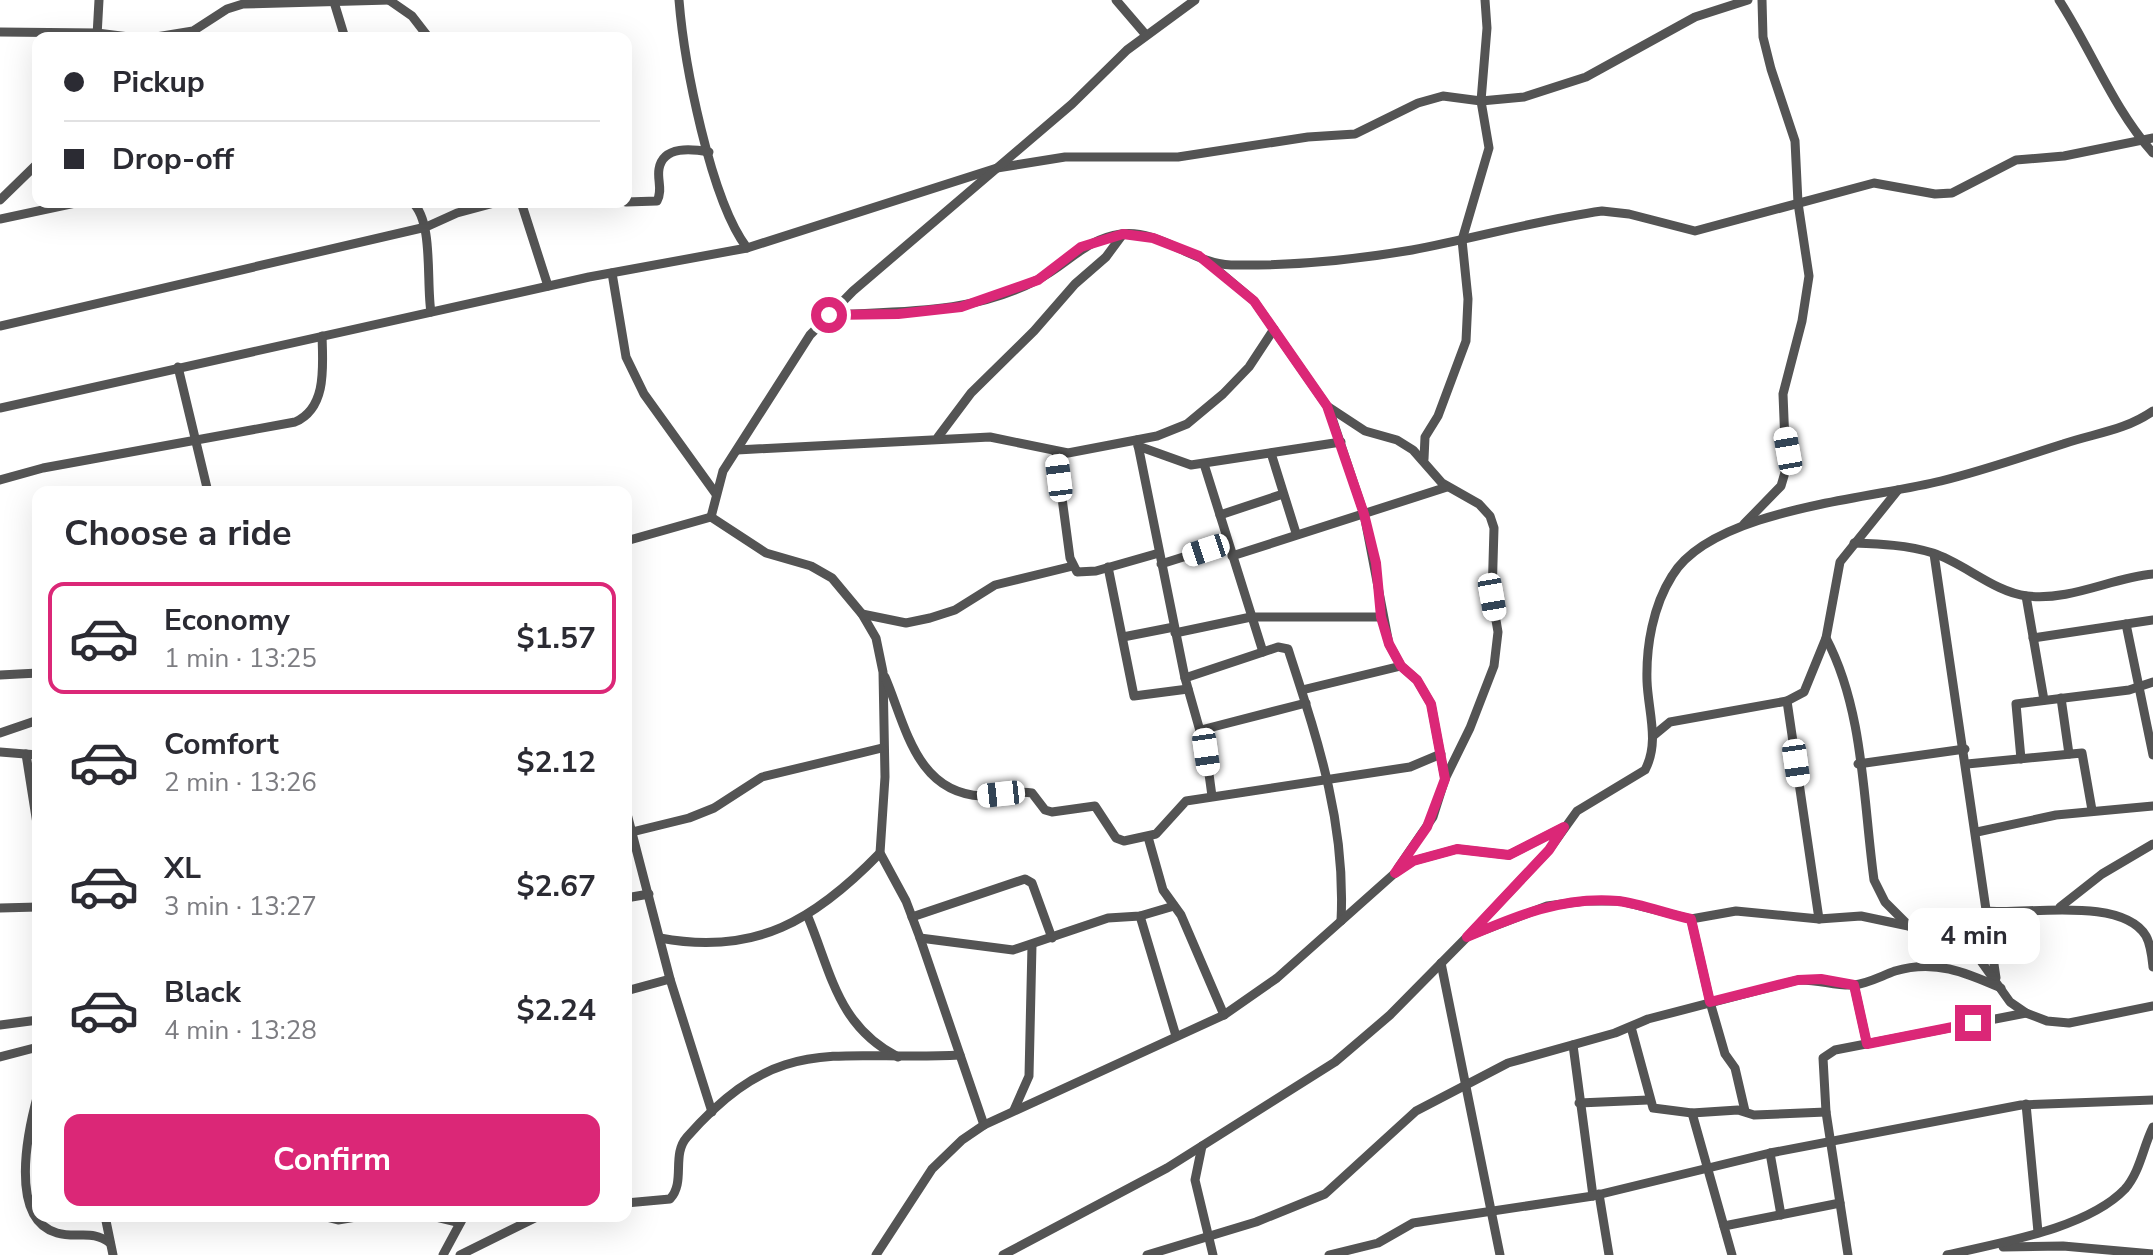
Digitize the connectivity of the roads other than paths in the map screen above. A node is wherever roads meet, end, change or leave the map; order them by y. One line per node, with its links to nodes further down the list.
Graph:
1 (99, 0): 15 (street)
2 (303, 0): 11 (street); 12 (street)
3 (389, 0): 11 (street); 18 (street)
4 (679, 0): 23 (street)
5 (1116, 0): 20 (street)
6 (1195, 0): 20 (street)
7 (1485, 0): 21 (street)
8 (1748, 0): 21 (street)
9 (1762, 0): 29 (street)
10 (2059, 0): 22 (street)
11 (334, 2): 17 (street)
12 (233, 3): 16 (street)
13 (0, 25): 14 (street)
14 (0, 32): 19 (street)
15 (97, 32)
16 (188, 32)
17 (343, 32)
18 (424, 32)
19 (32, 33)
20 (1146, 35): 25 (street)
21 (1481, 101): 25 (street); 37 (street)
22 (2148, 140): 24 (street); 29 (street)
23 (709, 152): 28 (street); 38 (street)
24 (2153, 153)
25 (997, 168): 38 (street); 43 (street)
26 (32, 169): 27 (street)
27 (0, 200)
28 (632, 202)
29 (1798, 203): 37 (street); 69 (street)
30 (52, 208): 34 (street)
31 (417, 208): 35 (street)
32 (476, 208): 35 (street)
33 (523, 208): 41 (street)
34 (0, 219)
35 (426, 227): 42 (street); 44 (street)
36 (1123, 234): 39 (street); 43 (street); 51 (street)
37 (1462, 240): 39 (street); 58 (street)
38 (747, 248): 40 (street)
39 (1199, 256): 45 (street)
40 (612, 273): 41 (street); 64 (street)
41 (548, 286): 42 (street)
42 (431, 312): 46 (street)
43 (829, 315): 55 (street)
44 (0, 326)
45 (1274, 329): 48 (street); 54 (street)
46 (322, 336): 47 (street); 52 (street)
47 (178, 367): 49 (street); 52 (street)
48 (1327, 406): 53 (street); 58 (street)
49 (0, 408)
50 (2153, 411): 63 (street)
51 (938, 437): 55 (street); 56 (street)
52 (196, 441): 60 (street); 61 (street)
53 (1341, 442): 57 (street); 66 (street)
54 (1137, 443): 56 (street); 59 (street); 74 (street)
55 (737, 450): 64 (street)
56 (1056, 453): 78 (street)
57 (1271, 453): 59 (street); 65 (street)
58 (1424, 459): 62 (street)
59 (1204, 464): 67 (street)
60 (0, 480)
61 (207, 486)
62 (1447, 487): 66 (street); 120 (street)
63 (1898, 490): 69 (street); 73 (street)
64 (716, 494): 68 (street)
65 (1283, 494): 67 (street); 70 (street)
66 (1364, 514): 70 (street); 84 (street)
67 (1220, 515): 72 (street)
68 (711, 517): 71 (street); 82 (street)
69 (1741, 526): 107 (street)
70 (1296, 533): 76 (street)
71 (632, 539)
72 (1228, 543): 76 (street); 77 (street)
73 (1854, 543): 75 (street); 89 (street)
74 (1159, 553): 77 (street); 79 (street)
75 (1934, 554): 81 (street); 109 (street)
76 (1232, 556): 83 (street)
77 (1161, 564): 87 (street)
78 (1073, 566): 79 (street); 82 (street)
79 (1108, 567): 88 (street)
80 (2153, 574): 81 (street)
81 (2026, 596): 90 (street)
82 (862, 614): 93 (street)
83 (1251, 617): 84 (street); 87 (street); 91 (street)
84 (1381, 617): 92 (street)
85 (2153, 620): 86 (street)
86 (2126, 624): 90 (street); 98 (street)
87 (1175, 630): 88 (street); 97 (street)
88 (1123, 637): 97 (street)
89 (1826, 638): 102 (street); 117 (street)
90 (2033, 638): 101 (street)
91 (1263, 652): 97 (street); 99 (street)
92 (1401, 666): 99 (street); 113 (street)
93 (883, 672): 108 (street); 128 (street)
94 (32, 673): 95 (street)
95 (0, 675)
96 (2153, 682): 98 (street)
97 (1187, 684): 105 (street)
98 (2138, 687): 100 (street); 115 (street)
99 (1302, 690): 103 (street)
100 (2061, 698): 101 (street); 114 (street)
101 (2044, 700): 116 (street)
102 (1787, 701): 107 (street); 143 (street)
103 (1306, 703): 105 (street); 119 (street)
104 (32, 722): 106 (street)
105 (1201, 730): 122 (street)
106 (0, 733)
107 (1653, 736): 125 (street)
108 (882, 748): 126 (street); 130 (street)
109 (1965, 749): 117 (street); 118 (street)
110 (0, 752): 111 (street)
111 (26, 754): 112 (street); 121 (street)
112 (32, 754)
113 (1441, 754): 119 (street); 120 (street)
114 (2069, 754): 116 (street); 124 (street)
115 (2153, 755)
116 (2021, 759): 118 (street)
117 (1858, 764): 145 (street)
118 (1967, 764): 127 (street)
119 (1327, 778): 122 (street); 144 (street)
120 (1445, 779): 131 (street)
121 (32, 792)
122 (1212, 796): 128 (street)
123 (2153, 806): 124 (street)
124 (2092, 810): 127 (street)
125 (1564, 827): 131 (street); 146 (street)
126 (632, 832): 132 (street)
127 (1977, 832): 138 (street)
128 (1148, 837): 134 (street)
129 (2153, 844): 136 (street)
130 (880, 853): 140 (street); 141 (street)
131 (1395, 873): 144 (street)
132 (649, 894): 133 (street); 147 (street)
133 (632, 897)
134 (1174, 906): 139 (street); 161 (street)
135 (32, 907): 137 (street)
136 (2060, 907): 138 (street); 151 (street)
137 (0, 908)
138 (1987, 911): 155 (street)
139 (1140, 916): 149 (street); 165 (street)
140 (808, 917): 147 (street); 171 (street)
141 (912, 917): 148 (street); 149 (street)
142 (1691, 919): 143 (street); 146 (street); 158 (street)
143 (1819, 919): 145 (street)
144 (1341, 921): 161 (street)
145 (1909, 926): 155 (street)
146 (1467, 937): 152 (street)
147 (660, 938): 154 (street)
148 (920, 938): 150 (street); 169 (street)
149 (1052, 938): 150 (street)
150 (1032, 945): 177 (street)
151 (2152, 945): 153 (street)
152 (1441, 963): 172 (street); 186 (street)
153 (2153, 967)
154 (670, 979): 157 (street); 179 (street)
155 (1999, 984): 156 (street); 160 (street)
156 (1854, 985): 158 (street); 166 (street)
157 (632, 989)
158 (1710, 1002): 164 (street); 178 (street)
159 (2153, 1004): 160 (street)
160 (2026, 1013): 166 (street)
161 (1224, 1015): 165 (street)
162 (32, 1021): 163 (street)
163 (0, 1025)
164 (1631, 1027): 167 (street); 173 (street)
165 (1176, 1036): 177 (street)
166 (1867, 1044): 180 (street)
167 (1573, 1045): 172 (street); 175 (street)
168 (32, 1049): 170 (street)
169 (960, 1055): 171 (street); 183 (street)
170 (0, 1057)
171 (900, 1059): 179 (street)
172 (1465, 1085): 192 (street); 201 (street)
173 (1648, 1100): 175 (street); 181 (street)
174 (2153, 1100): 176 (street)
175 (1579, 1103): 189 (street)
176 (2026, 1104): 185 (street); 200 (street)
177 (1013, 1111): 183 (street)
178 (1745, 1111): 180 (street); 181 (street)
179 (712, 1112): 190 (street)
180 (1826, 1112): 185 (street)
181 (1692, 1113): 188 (street)
182 (32, 1118): 194 (street)
183 (984, 1125): 209 (street)
184 (2153, 1127): 200 (street)
185 (1831, 1141): 187 (street); 191 (street)
186 (1202, 1146): 201 (street); 210 (street)
187 (1770, 1153): 188 (street); 193 (street)
188 (1708, 1169): 189 (street); 199 (street)
189 (1596, 1195): 192 (street); 215 (street)
190 (632, 1203)
191 (1840, 1203): 193 (street); 217 (street)
192 (1490, 1209): 213 (street); 214 (street)
193 (1781, 1215): 199 (street)
194 (32, 1216)
195 (37, 1222): 202 (street)
196 (106, 1222): 202 (street)
197 (460, 1222): 207 (street)
198 (527, 1222): 208 (street)
199 (1724, 1226): 216 (street)
200 (2038, 1232): 203 (street)
201 (1206, 1237): 211 (street); 212 (street)
202 (110, 1243): 206 (street)
203 (1971, 1249): 204 (street); 218 (street)
204 (2076, 1251): 205 (street)
205 (2153, 1254)
206 (113, 1255)
207 (443, 1255)
208 (460, 1255)
209 (876, 1255)
210 (1003, 1255)
211 (1147, 1255)
212 (1213, 1255)
213 (1329, 1255)
214 (1500, 1255)
215 (1609, 1255)
216 (1732, 1255)
217 (1848, 1255)
218 (1947, 1255)

